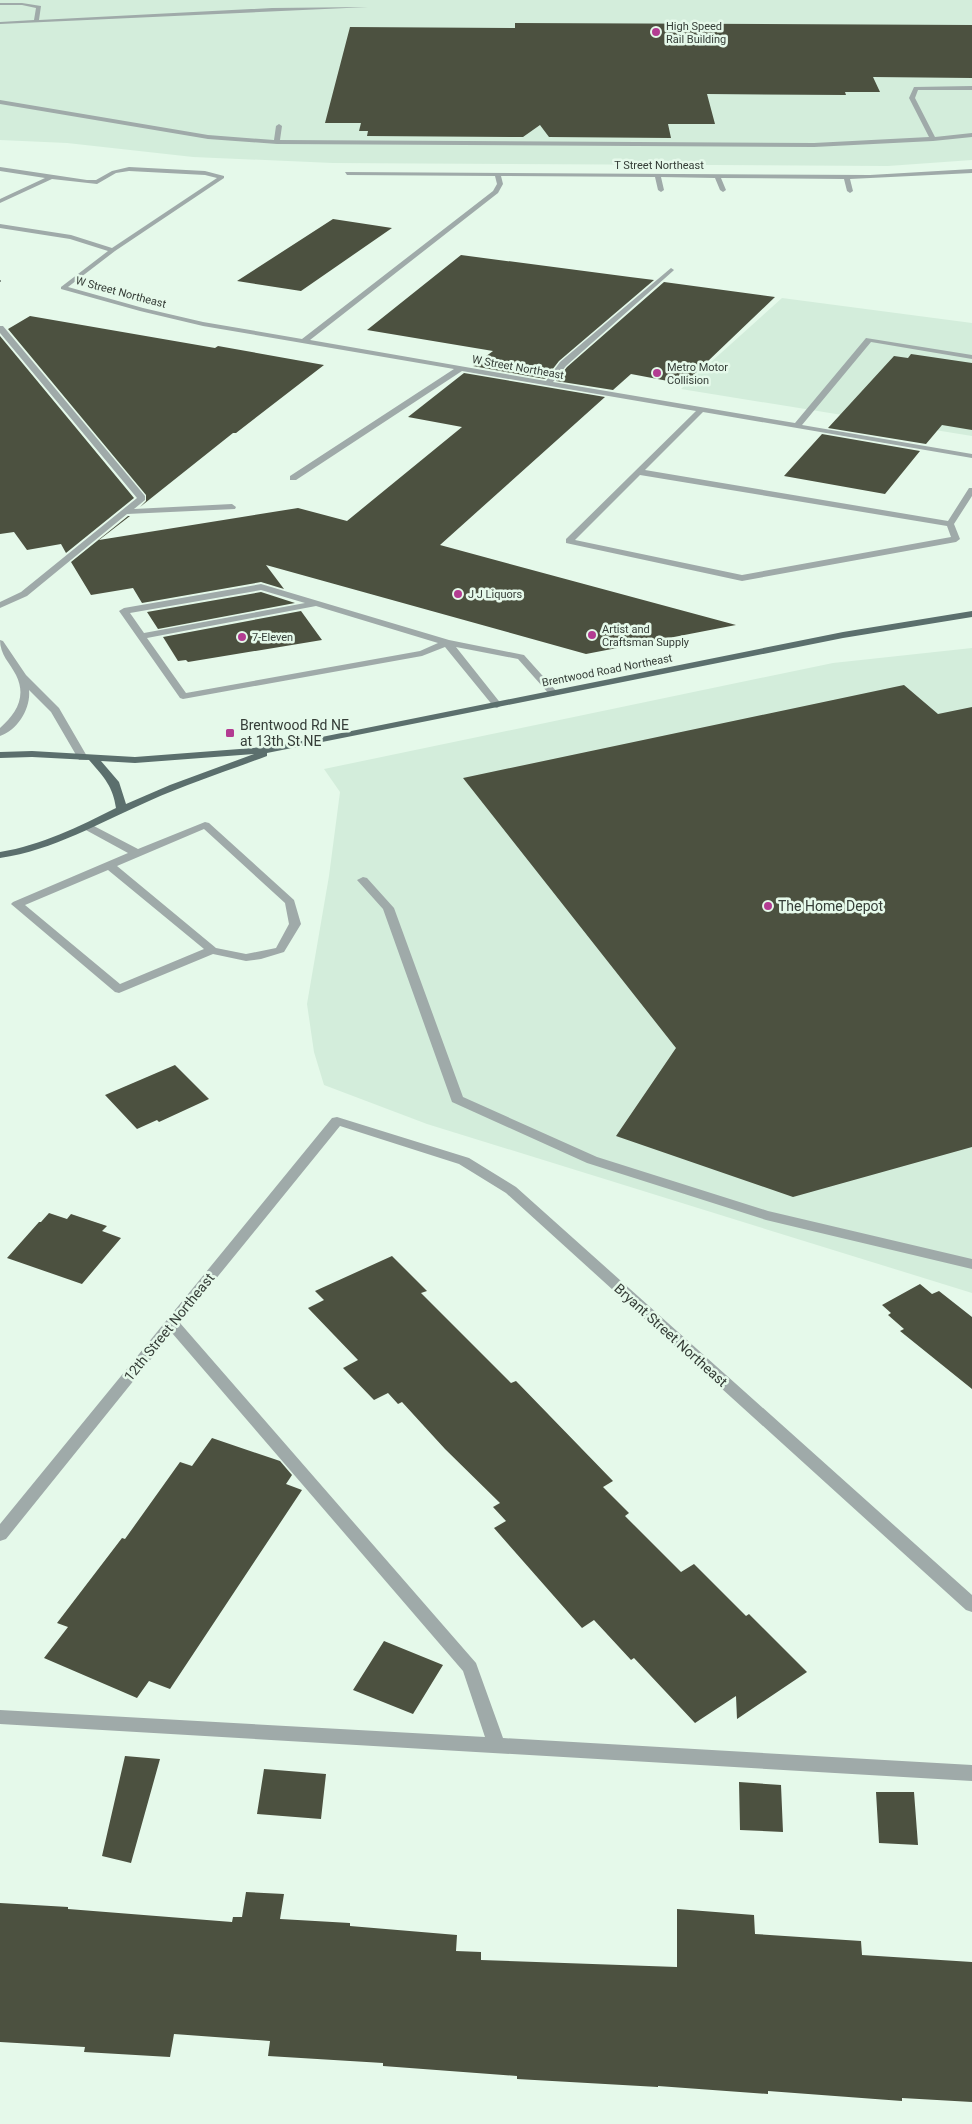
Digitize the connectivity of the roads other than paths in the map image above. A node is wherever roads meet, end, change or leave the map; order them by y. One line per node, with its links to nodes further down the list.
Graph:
1 (0, 4): 3 (street)
2 (366, 7): 3 (street)
3 (36, 21): 4 (street)
4 (0, 23)
5 (972, 88): 11 (street)
6 (0, 102): 8 (street)
7 (0, 110): 8 (street)
8 (40, 110): 12 (street)
9 (280, 126): 12 (street)
10 (972, 135): 11 (street)
11 (933, 139): 12 (street)
12 (278, 142)
13 (0, 169): 19 (street)
14 (972, 172): 20 (street, T Street Northeast)
15 (347, 173): 16 (street, T Street Northeast)
16 (498, 175): 17 (street, T Street Northeast); 29 (street)
17 (657, 175): 18 (street, T Street Northeast); 21 (street)
18 (717, 175): 20 (street, T Street Northeast); 22 (street)
19 (51, 177): 24 (street); 26 (street)
20 (846, 177): 23 (street)
21 (661, 190)
22 (723, 190)
23 (850, 191)
24 (0, 201)
25 (0, 226): 26 (street)
26 (113, 250): 29 (street, W Street Northeast)
27 (671, 270): 32 (street)
28 (0, 328): 40 (street)
29 (304, 341): 31 (street, W Street Northeast)
30 (972, 357): 34 (street)
31 (461, 368): 32 (street, W Street Northeast); 37 (street)
32 (548, 383): 33 (street, W Street Northeast)
33 (701, 410): 34 (street, W Street Northeast); 36 (street)
34 (797, 426): 35 (street, W Street Northeast)
35 (972, 456)
36 (639, 472): 41 (street); 41 (street)
37 (293, 478)
38 (972, 490): 41 (street)
39 (232, 507): 40 (street)
40 (125, 512): 43 (street)
41 (950, 524)
42 (316, 604): 45 (street); 45 (street); 47 (street)
43 (0, 605)
44 (972, 614): 49 (main road, Brentwood Road Northeast)
45 (142, 636): 47 (street)
46 (0, 643): 48 (street)
47 (446, 643): 49 (street); 50 (street)
48 (22, 677): 51 (street); 54 (street)
49 (553, 693): 50 (main road, Brentwood Road Northeast)
50 (497, 705): 52 (main road, Brentwood Road Northeast)
51 (0, 733)
52 (277, 749): 54 (main road, Brentwood Road Northeast); 55 (main road, Brentwood Road Northeast)
53 (0, 755): 54 (main road, Brentwood Road Northeast)
54 (88, 758): 55 (main road)
55 (122, 810): 56 (main road, Brentwood Road Northeast)
56 (88, 827): 57 (street); 58 (main road, Brentwood Road Northeast)
57 (138, 854): 59 (street); 61 (street)
58 (0, 855)
59 (110, 866): 61 (street); 61 (street)
60 (363, 880): 63 (street)
61 (212, 950)
62 (338, 1121): 64 (street, 12th Street Northeast); 66 (street, Bryant Street Northeast)
63 (972, 1264)
64 (172, 1323): 65 (street, 12th Street Northeast); 68 (street)
65 (0, 1534)
66 (972, 1605)
67 (0, 1716): 68 (street)
68 (497, 1747): 69 (street)
69 (972, 1774)

